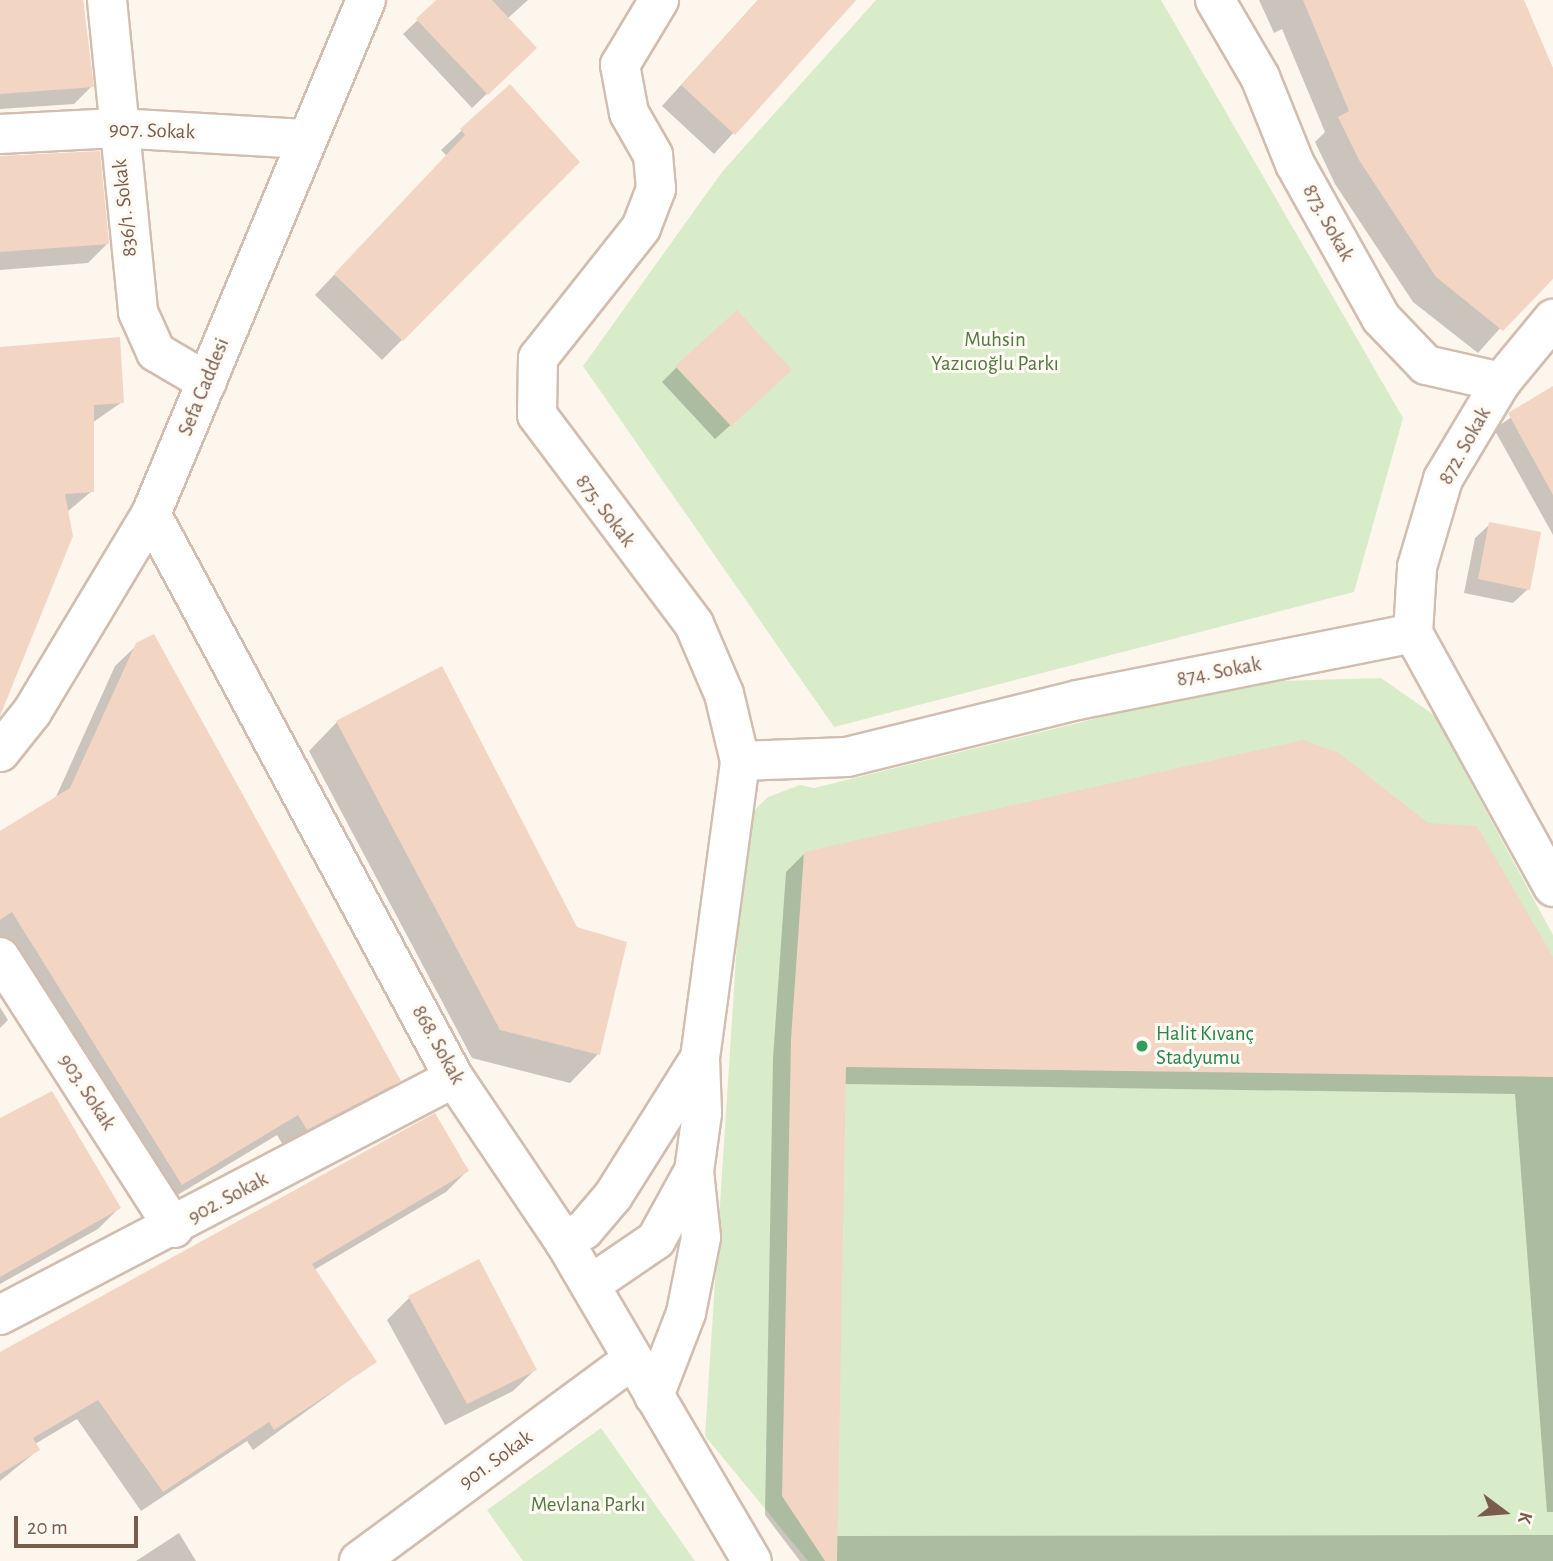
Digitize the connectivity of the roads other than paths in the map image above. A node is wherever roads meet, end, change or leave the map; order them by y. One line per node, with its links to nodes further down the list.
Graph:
1 (107, 0): 5 (street, 836/1. Sokak)
2 (366, 0): 7 (street, Sefa Caddesi)
3 (659, 0): 14 (street, 875. Sokak)
4 (1215, 0): 10 (street, 873. Sokak)
5 (117, 128): 6 (street, 907. Sokak); 7 (street, 907. Sokak); 9 (street, 836/1. Sokak)
6 (0, 135)
7 (304, 139): 9 (street, Sefa Caddesi)
8 (1553, 319): 10 (street, 872. Sokak)
9 (207, 382): 11 (street, Sefa Caddesi)
10 (1501, 382): 12 (street, 872. Sokak)
11 (151, 514): 13 (street, Sefa Caddesi); 18 (street, 868. Sokak)
12 (1413, 633): 14 (street, 874. Sokak); 15 (street)
13 (0, 752)
14 (740, 761): 17 (street, 875. Sokak)
15 (1553, 887)
16 (0, 957): 20 (street, 903. Sokak)
17 (700, 1058): 19 (street); 21 (street)
18 (454, 1077): 20 (street, 902. Sokak); 21 (street, 868. Sokak)
19 (694, 1171): 22 (street); 25 (street)
20 (174, 1227): 23 (street, 902. Sokak)
21 (564, 1241): 22 (street, 868. Sokak)
22 (590, 1285): 24 (street, 868. Sokak)
23 (0, 1315)
24 (633, 1359): 25 (street, 868. Sokak); 26 (street, 901. Sokak)
25 (654, 1396): 27 (street, 868. Sokak)
26 (359, 1561)
27 (752, 1561)

